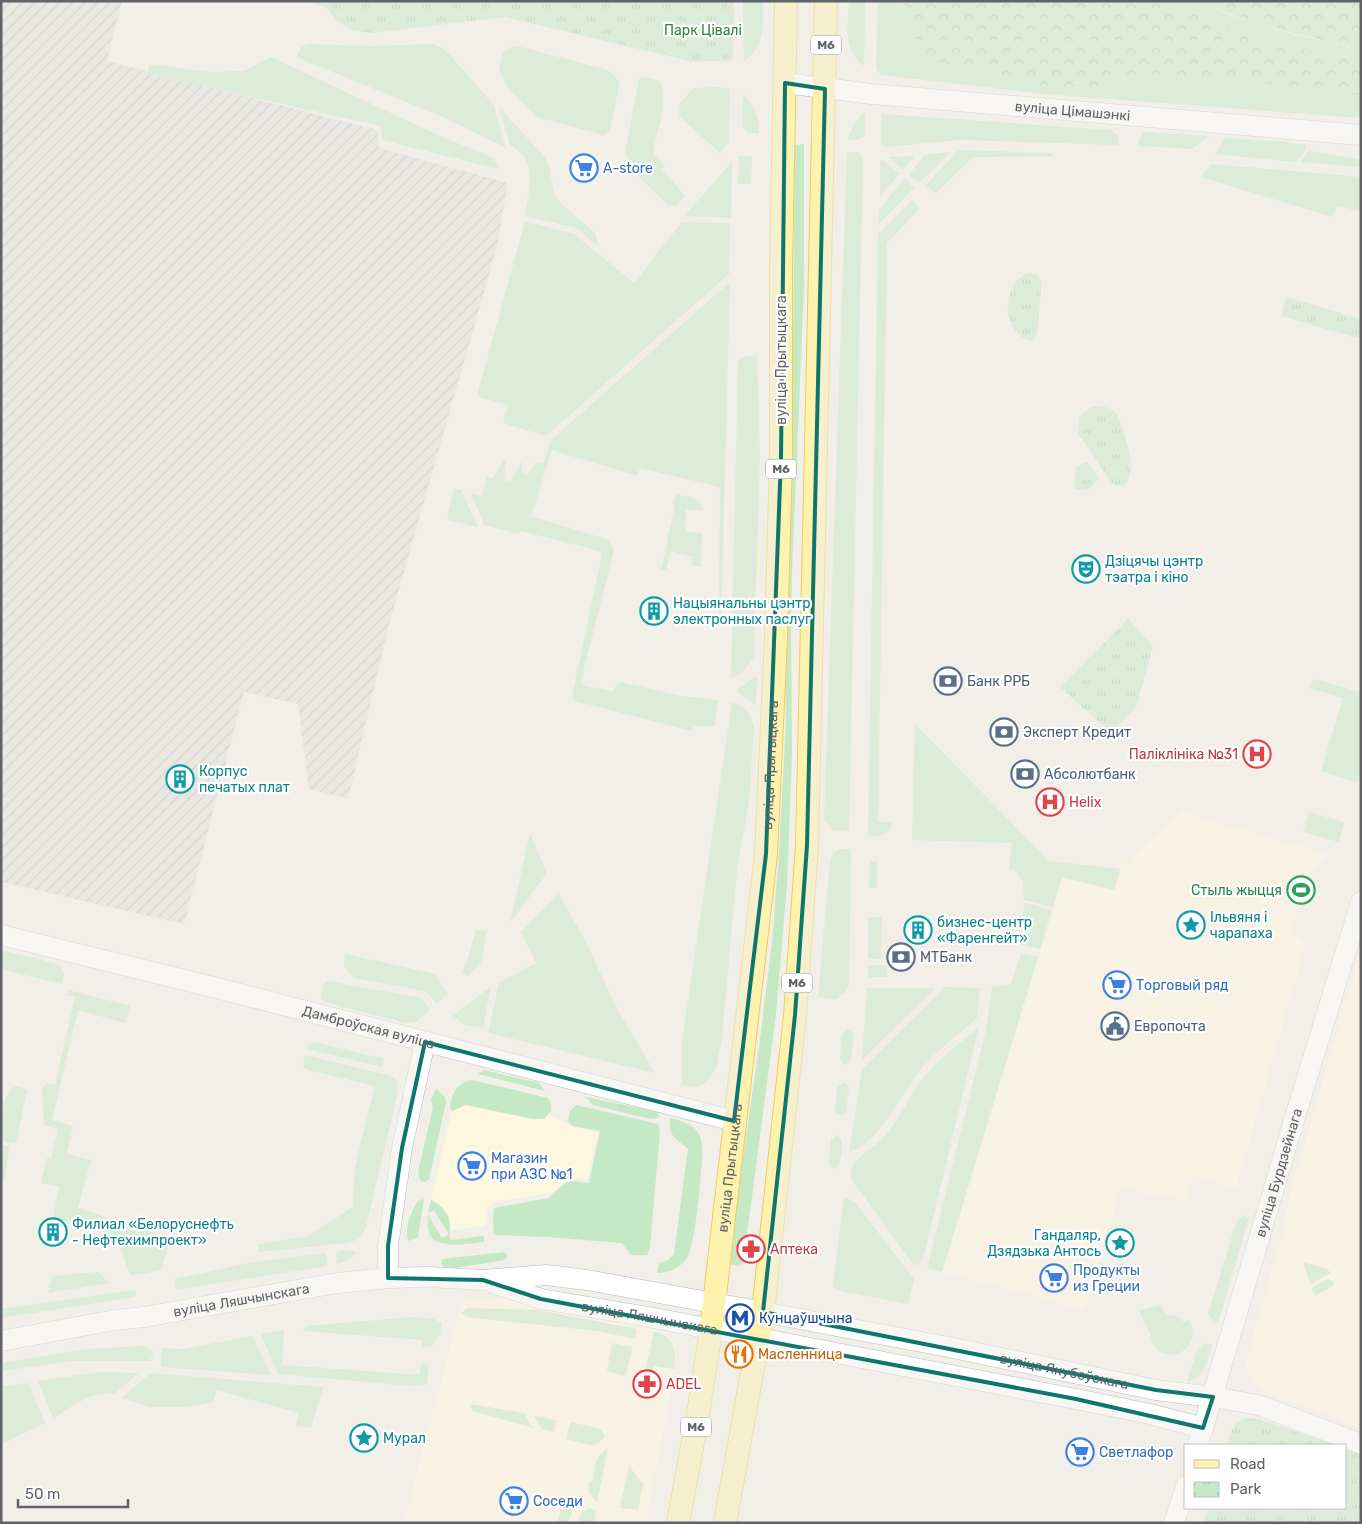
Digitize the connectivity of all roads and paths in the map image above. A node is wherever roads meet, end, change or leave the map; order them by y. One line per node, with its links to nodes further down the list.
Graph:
1 (786, 1): 3 (main road, вуліца Прытыцкага / М6)
2 (826, 1): 4 (main road, М6)
3 (785, 83): 4 (main road, вуліца Цімашэнкі); 9 (main road, вуліца Прытыцкага / М6)
4 (825, 89): 5 (main road, вуліца Цімашэнкі); 13 (main road, М6)
5 (1361, 134)
6 (1361, 902): 17 (main road, вуліца Бурдзейнага)
7 (1, 935): 8 (main road, Дамброўская вуліца)
8 (425, 1042): 9 (main road, Дамброўская вуліца); 10 (main road)
9 (734, 1121): 12 (main road, вуліца Прытыцкага / М6)
10 (388, 1278): 11 (main road, вуліца Ляшчынскага); 16 (main road, вуліца Ляшчынскага)
11 (484, 1280): 12 (main road, вуліца Ляшчынскага); 14 (main road, вуліца Ляшчынскага)
12 (715, 1302): 13 (main road, вуліца Ляшчынскага); 14 (main road, вуліца Прытыцкага / М6)
13 (763, 1312): 15 (main road, М6); 17 (main road, вуліца Якубоўскага)
14 (711, 1330): 15 (main road, вуліца Ляшчынскага); 21 (main road, вуліца Прытыцкага / М6)
15 (759, 1338): 18 (main road, вуліца Якубоўскага); 22 (main road, М6)
16 (1, 1341)
17 (1213, 1397): 18 (main road, вуліца Бурдзейнага); 19 (main road, вуліца Якубоўскага)
18 (1201, 1436)
19 (1361, 1444)
20 (1184, 1492): 23 (main road)
21 (678, 1523)
22 (725, 1523)
23 (1174, 1523)

